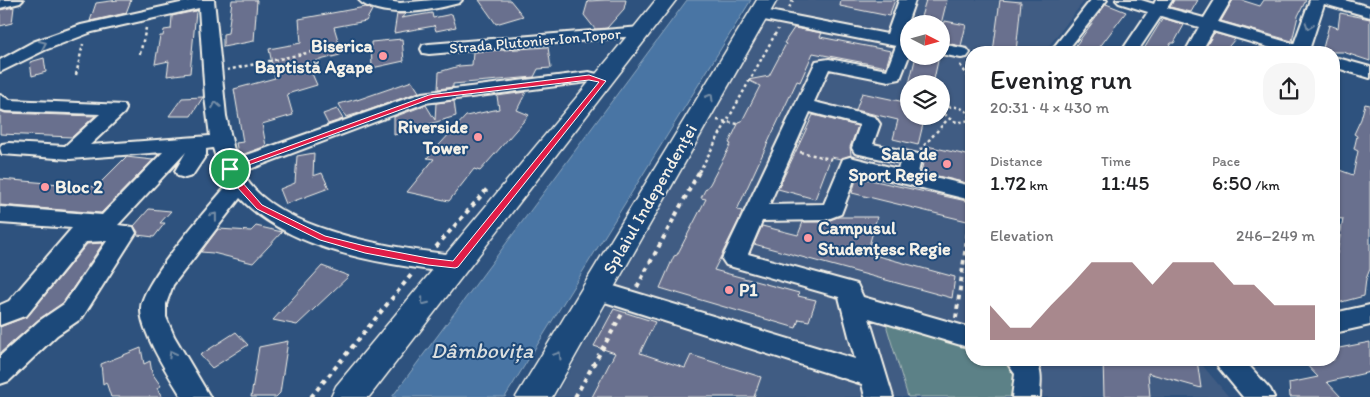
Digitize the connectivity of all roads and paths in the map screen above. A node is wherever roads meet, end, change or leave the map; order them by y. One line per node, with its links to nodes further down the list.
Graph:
1 (14, 0): 12 (street)
2 (368, 0): 3 (street)
3 (454, 0)
4 (666, 0): 21 (main road)
5 (793, 0): 18 (path)
6 (907, 0): 17 (street)
7 (1099, 0): 23 (street)
8 (1124, 0): 13 (street)
9 (1223, 0): 19 (street)
10 (206, 1): 16 (street); 35 (street)
11 (1325, 1): 15 (street); 27 (street, one-way to 27); 28 (street)
12 (0, 3)
13 (1161, 5): 19 (street); 24 (street)
14 (763, 7): 18 (street); 64 (main road, Splaiul Independenței, one-way to 14)
15 (1370, 12)
16 (149, 14): 20 (street); 34 (path)
17 (906, 15)
18 (784, 19): 22 (street); 47 (path)
19 (1208, 25): 25 (street); 26 (street)
20 (87, 28): 37 (street, one-way to 20); 39 (path)
21 (642, 32): 29 (street, Strada Plutonier Ion Topor); 40 (main road)
22 (900, 41)
23 (1063, 46)
24 (1133, 46)
25 (1196, 46)
26 (1280, 46)
27 (1303, 46)
28 (1316, 46)
29 (428, 49)
30 (950, 51): 33 (street)
31 (312, 52): 35 (path)
32 (900, 53): 42 (street)
33 (961, 53)
34 (140, 54)
35 (210, 61): 51 (street, one-way to 35)
36 (1340, 64): 38 (street)
37 (0, 67)
38 (1370, 73)
39 (76, 75)
40 (603, 81): 59 (street); 63 (main road)
41 (2, 104): 55 (street)
42 (804, 106): 53 (street); 57 (street)
43 (950, 107): 44 (path)
44 (965, 111)
45 (714, 119): 47 (path)
46 (950, 119): 48 (path)
47 (726, 121): 49 (path); 66 (path)
48 (965, 122)
49 (738, 124)
50 (943, 125): 57 (path)
51 (222, 141): 52 (street); 59 (street)
52 (189, 144): 55 (street); 58 (street); 62 (street)
53 (785, 148): 56 (path); 61 (street)
54 (10, 149): 55 (street)
55 (70, 153)
56 (850, 164): 57 (street); 61 (street)
57 (909, 169): 60 (street)
58 (185, 171)
59 (234, 176): 63 (street); 76 (street, one-way to 59)
60 (965, 192)
61 (755, 213): 67 (street)
62 (0, 215)
63 (455, 264): 77 (main road, one-way to 77)
64 (597, 290): 66 (street); 78 (main road, Splaiul Independenței, one-way to 64)
65 (965, 294): 71 (path)
66 (630, 300): 75 (street); 79 (path)
67 (853, 304): 71 (street); 75 (street)
68 (0, 315): 74 (street)
69 (1370, 316): 70 (street)
70 (1340, 322)
71 (963, 336)
72 (1023, 366): 80 (street)
73 (1233, 366): 81 (street)
74 (0, 373)
75 (876, 386)
76 (196, 397)
77 (348, 397)
78 (533, 397)
79 (575, 397)
80 (1026, 397)
81 (1260, 397)

